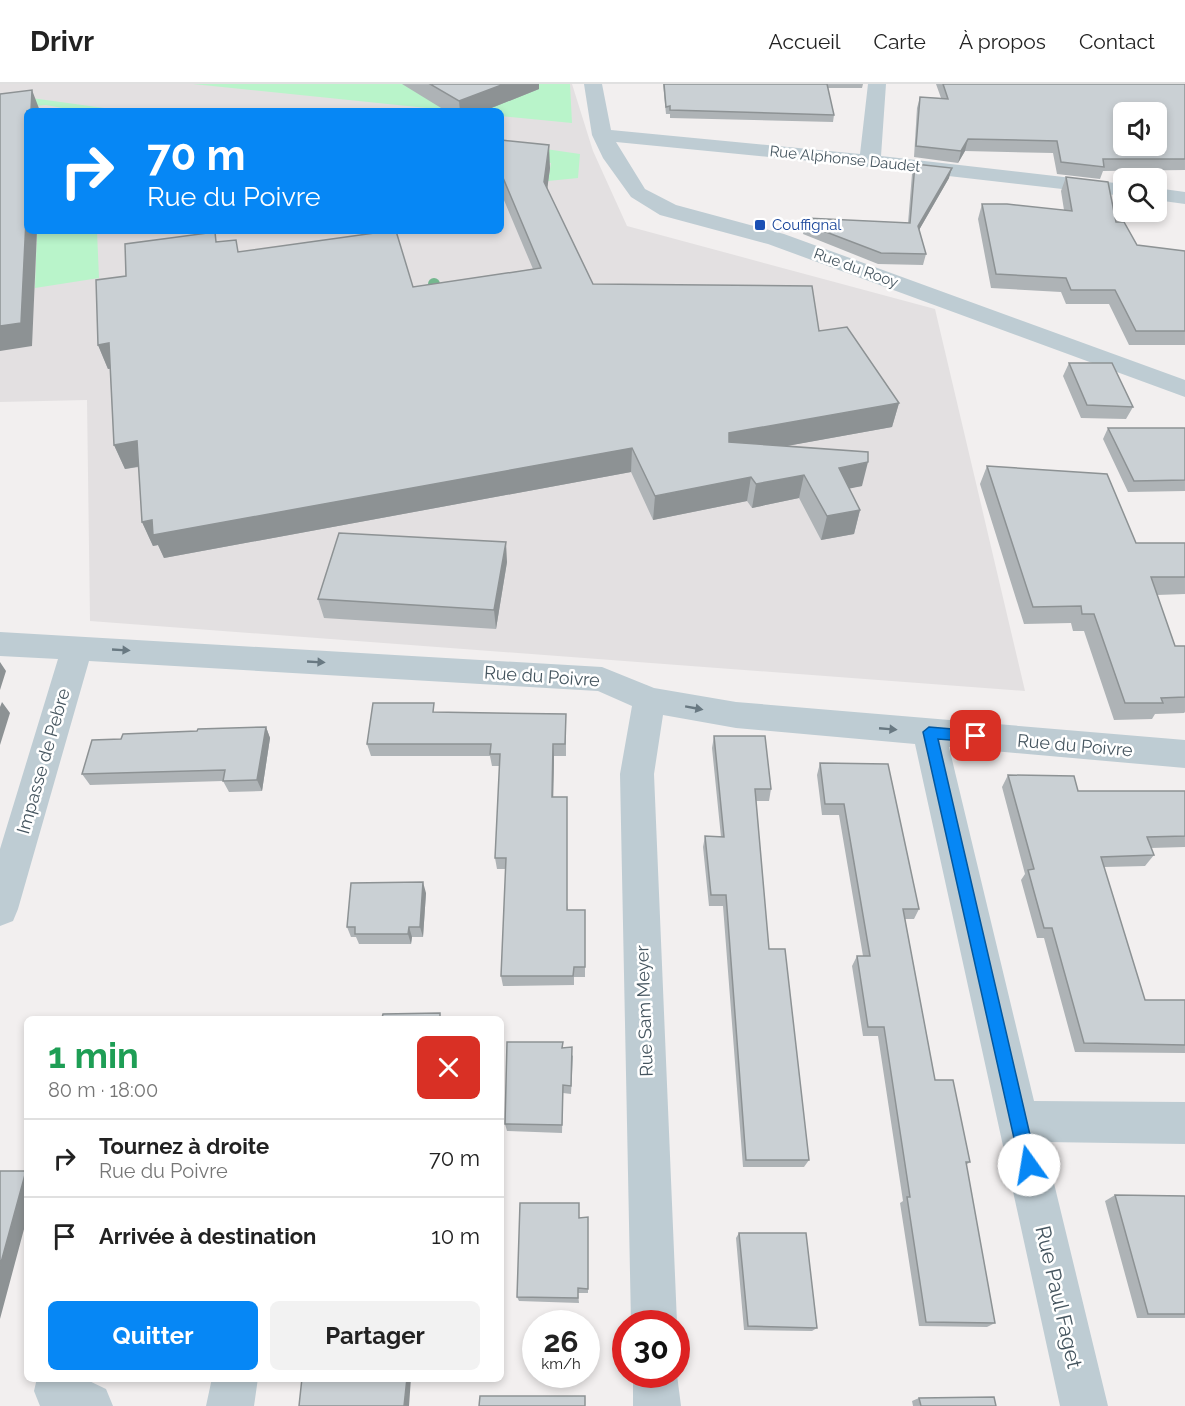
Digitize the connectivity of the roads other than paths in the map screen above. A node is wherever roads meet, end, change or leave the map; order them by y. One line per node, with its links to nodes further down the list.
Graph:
1 (593, 84): 3 (street, Rue du Rooy)
2 (877, 84): 4 (street)
3 (602, 135): 4 (street, Rue Alphonse Daudet); 8 (street, Rue du Rooy)
4 (870, 161): 5 (street, Rue Alphonse Daudet)
5 (1113, 189)
6 (1167, 196): 7 (street)
7 (1185, 198)
8 (1185, 389)
9 (0, 644): 10 (street, Rue du Poivre)
10 (76, 648): 11 (street, Rue du Poivre, one-way to 11); 14 (street, Impasse de Pebre)
11 (650, 700): 12 (street, Rue du Poivre, one-way to 12); 17 (street, Rue Sam Meyer)
12 (929, 732): 13 (street, Rue du Poivre); 15 (street, Rue Paul Faget)
13 (1185, 754)
14 (0, 909)
15 (1018, 1121): 16 (street); 24 (street, Rue Paul Faget)
16 (1185, 1123)
17 (654, 1310)
18 (59, 1382): 21 (street)
19 (234, 1382): 22 (street)
20 (656, 1388): 23 (street)
21 (89, 1406)
22 (230, 1406)
23 (657, 1406)
24 (1084, 1406)

